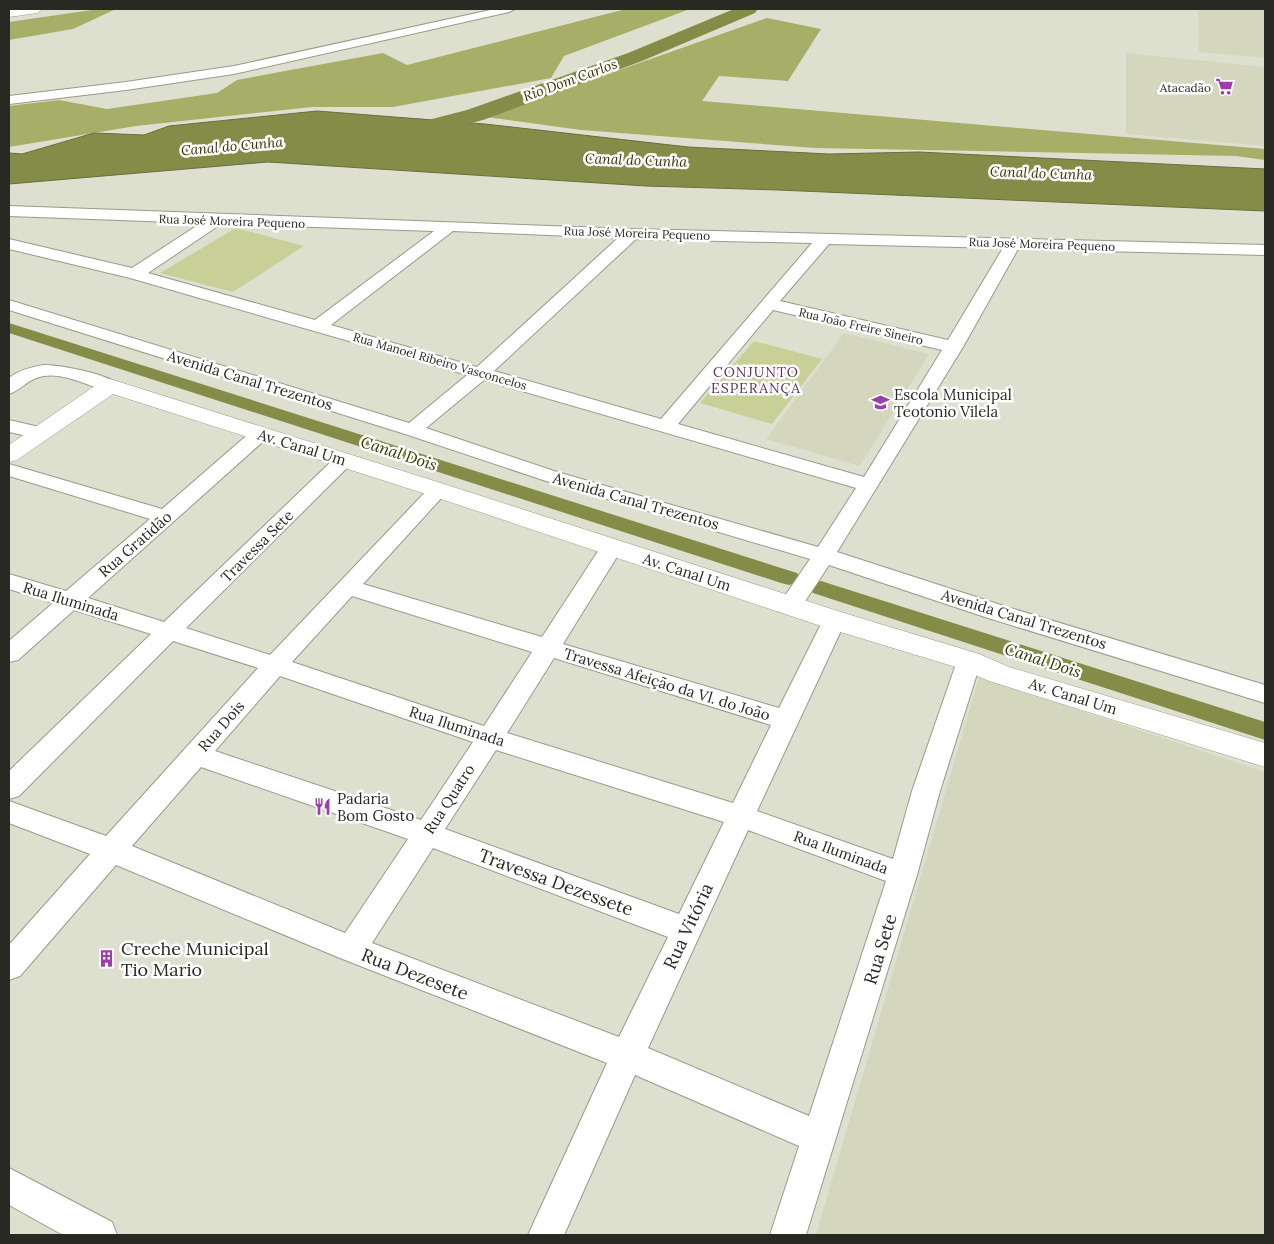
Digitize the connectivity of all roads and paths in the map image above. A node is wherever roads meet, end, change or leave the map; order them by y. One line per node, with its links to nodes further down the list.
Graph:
1 (37, 9): 3 (main road)
2 (509, 9): 4 (street)
3 (9, 13)
4 (9, 100)
5 (9, 211): 6 (street, Rua José Moreira Pequeno)
6 (217, 220): 7 (street, Rua José Moreira Pequeno); 13 (street)
7 (449, 227): 8 (street, Rua José Moreira Pequeno); 16 (street)
8 (632, 234): 9 (street, Rua José Moreira Pequeno); 18 (street)
9 (825, 238): 11 (street, Rua José Moreira Pequeno); 14 (street)
10 (9, 244): 13 (street, Rua Manoel Ribeiro Vasconcelos)
11 (1013, 244): 12 (street, Rua José Moreira Pequeno); 17 (street)
12 (1265, 250)
13 (135, 274): 16 (street, Rua Manoel Ribeiro Vasconcelos)
14 (769, 304): 17 (street, Rua João Freire Sineiro); 21 (street)
15 (9, 305): 23 (street, Avenida Canal Trezentos)
16 (318, 326): 18 (street, Rua Manoel Ribeiro Vasconcelos)
17 (954, 347): 29 (street)
18 (481, 373): 21 (street, Rua Manoel Ribeiro Vasconcelos); 23 (street)
19 (110, 386): 20 (street); 24 (main road); 25 (main road, Av. Canal Um)
20 (9, 388)
21 (666, 425): 29 (street, Rua Manoel Ribeiro Vasconcelos)
22 (9, 426): 24 (street)
23 (412, 430): 33 (street, Avenida Canal Trezentos)
24 (41, 433): 26 (main road)
25 (260, 434): 27 (main road, Av. Canal Um); 31 (street, Rua Gratidão)
26 (9, 456)
27 (344, 460): 30 (main road, Av. Canal Um); 39 (street, Travessa Sete)
28 (9, 470): 31 (street)
29 (869, 485): 33 (street)
30 (438, 490): 32 (main road, Av. Canal Um); 35 (street, Rua Dois)
31 (166, 517): 36 (street, Rua Gratidão)
32 (612, 547): 37 (main road, Av. Canal Um); 40 (street, Rua Quatro)
33 (824, 556): 37 (street); 44 (street, Avenida Canal Trezentos)
34 (9, 581): 36 (street, Rua Iluminada)
35 (347, 588): 40 (street, Travessa Afeição da Vl. do João); 43 (street, Rua Dois)
36 (71, 600): 39 (street, Rua Iluminada); 41 (street, Rua Gratidão)
37 (790, 606): 38 (main road, Av. Canal Um)
38 (834, 620): 42 (main road, Av. Canal Um); 45 (street, Rua Vitória)
39 (170, 632): 43 (street, Rua Iluminada); 49 (street, Travessa Sete)
40 (547, 648): 45 (street, Travessa Afeição da Vl. do João); 46 (street, Rua Quatro)
41 (9, 654)
42 (969, 661): 48 (main road, Av. Canal Um); 54 (street, Rua Sete)
43 (275, 665): 46 (street, Rua Iluminada); 47 (street, Rua Dois)
44 (1265, 694)
45 (786, 720): 51 (street, Rua Vitória)
46 (490, 738): 51 (street, Rua Iluminada); 52 (street, Rua Quatro)
47 (196, 755): 52 (street, Travessa Dezessete); 53 (street, Rua Dois)
48 (1265, 755)
49 (9, 788)
50 (9, 812): 53 (street, Rua Dezesete)
51 (740, 816): 54 (street, Rua Iluminada); 55 (street, Rua Vitória)
52 (427, 834): 55 (street, Travessa Dezessete); 56 (street, Rua Quatro)
53 (111, 850): 56 (street, Rua Dezesete); 57 (street, Rua Dois)
54 (903, 875): 59 (street, Rua Sete)
55 (686, 930): 58 (street, Rua Vitória)
56 (351, 949): 58 (street, Rua Dezesete)
57 (9, 966)
58 (627, 1055): 59 (street, Rua Dezesete); 62 (street, Rua Vitória)
59 (820, 1138): 63 (street, Rua Sete)
60 (9, 1186): 61 (street)
61 (99, 1235)
62 (546, 1235)
63 (788, 1235)

